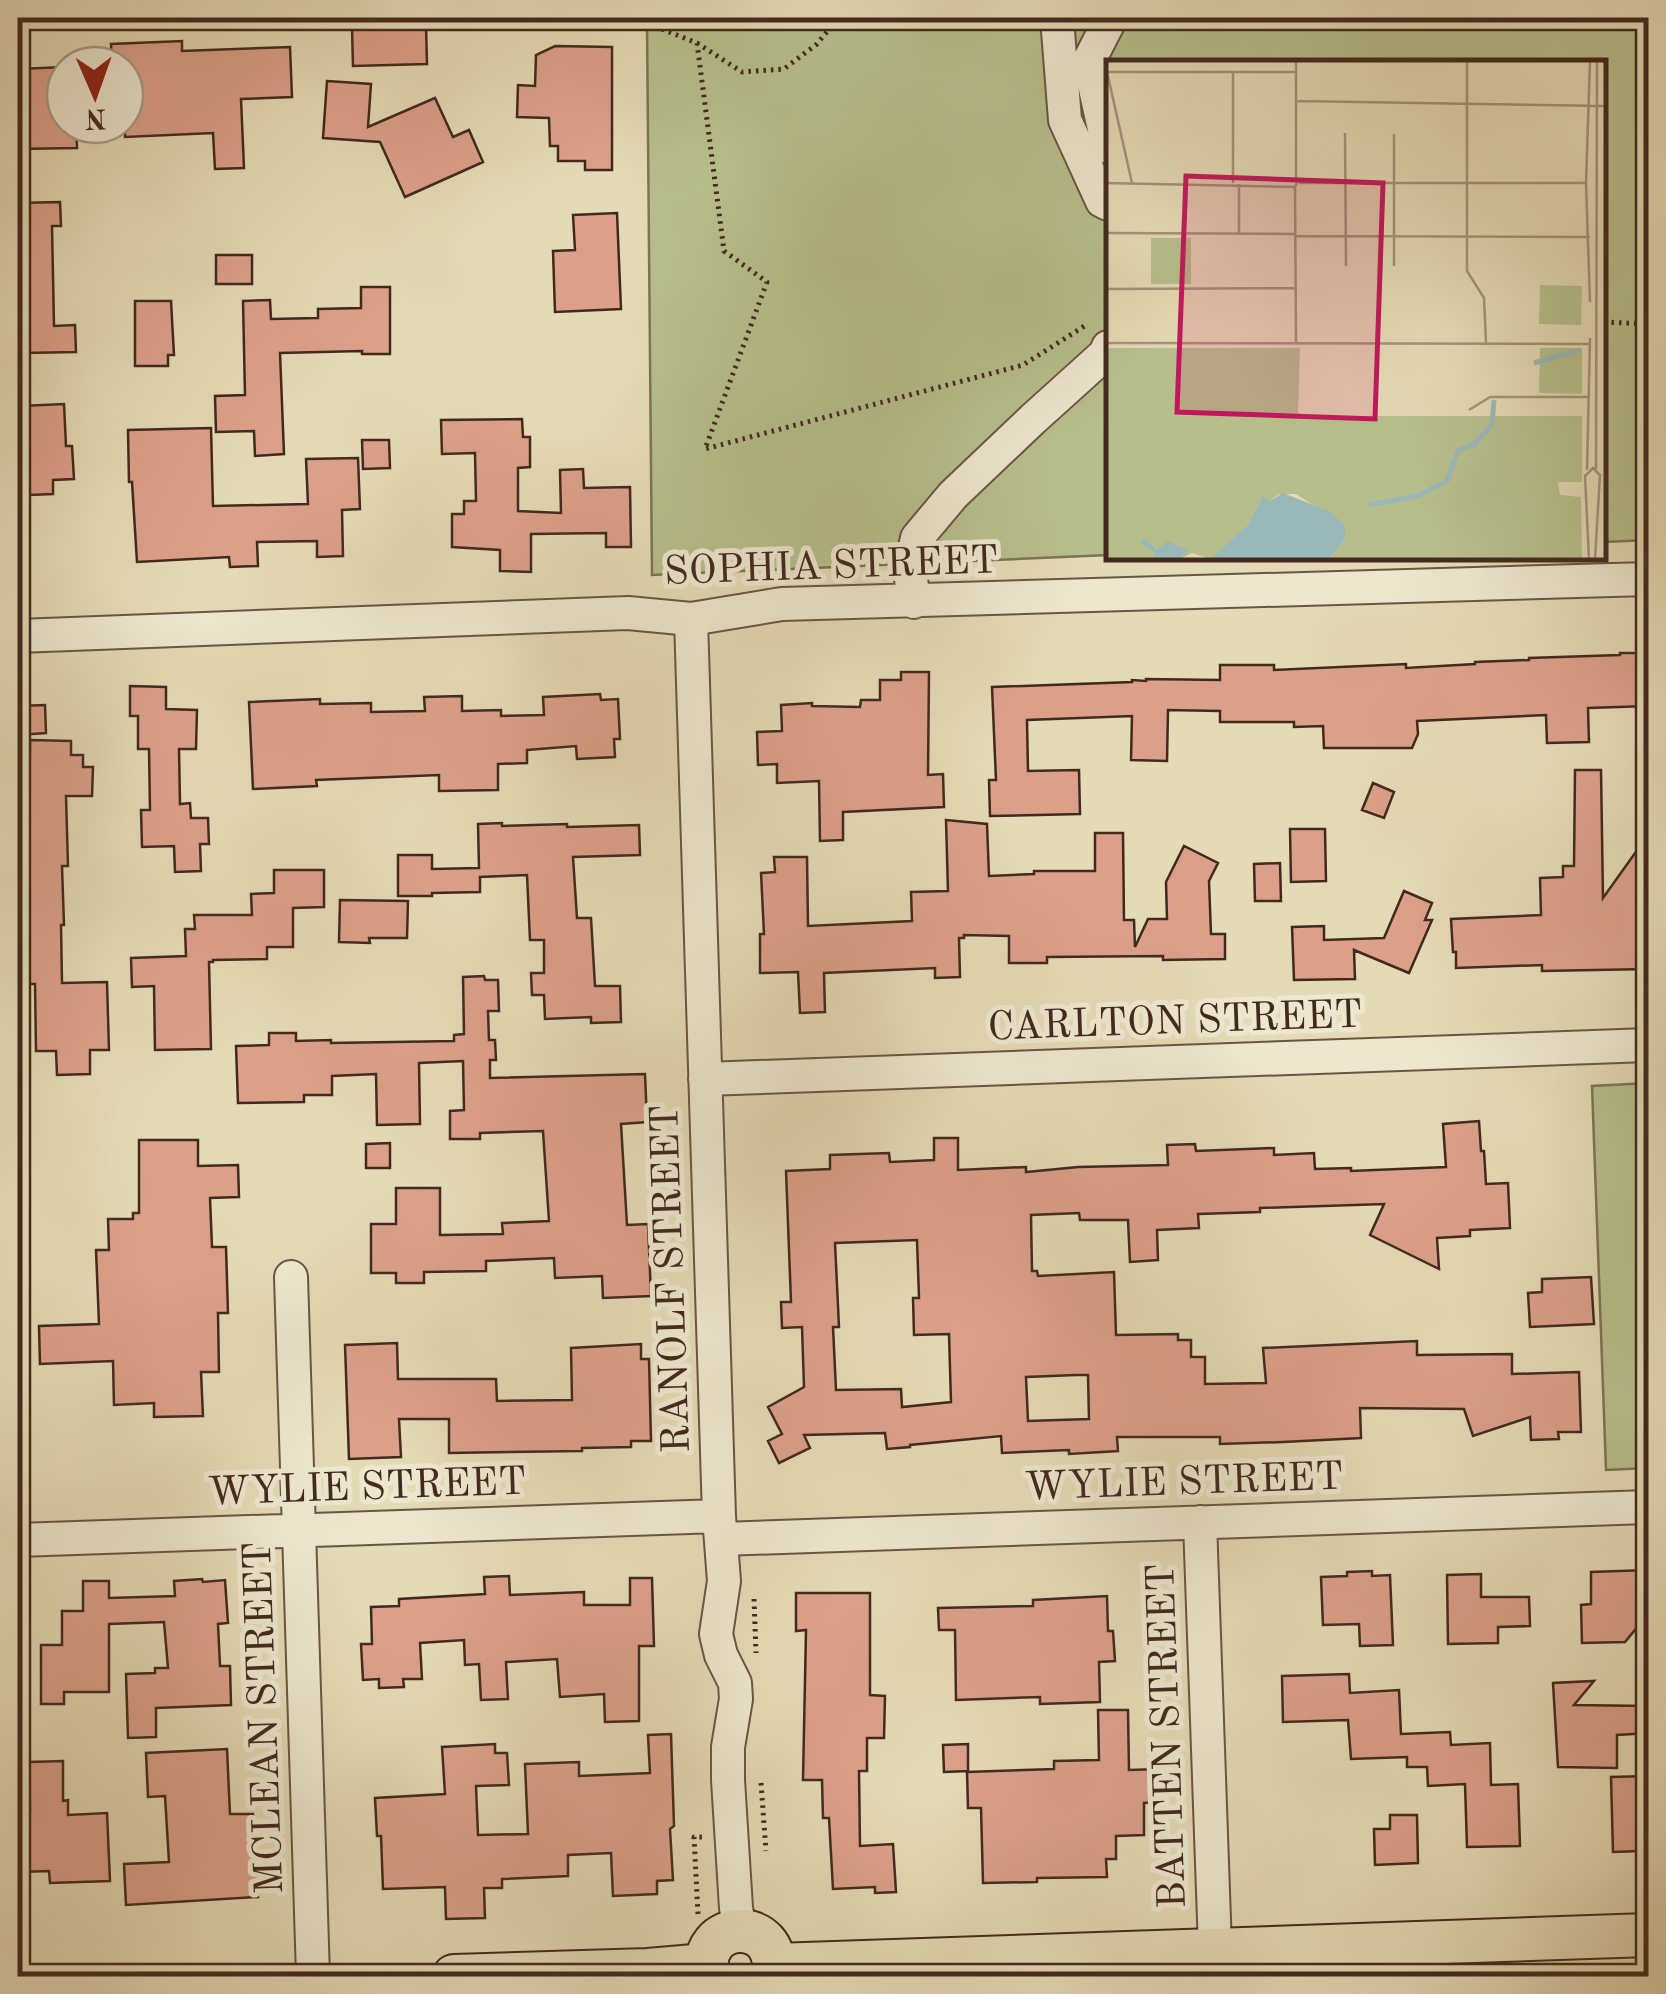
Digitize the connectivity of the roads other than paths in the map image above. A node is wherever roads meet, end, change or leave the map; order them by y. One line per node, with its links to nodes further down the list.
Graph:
1 (1058, 18): 4 (street)
2 (1110, 18): 3 (street)
3 (1106, 137)
4 (1106, 203)
5 (1101, 334): 7 (street)
6 (1648, 579): 7 (street, SOPHIA STREET)
7 (914, 602): 8 (street, SOPHIA STREET)
8 (691, 619): 9 (street, SOPHIA STREET); 11 (street, RANOLF STREET)
9 (18, 636)
10 (1648, 1045): 11 (street, CARLTON STREET)
11 (705, 1079): 15 (street, RANOLF STREET)
12 (291, 1278): 16 (street, MCLEAN STREET)
13 (1648, 1507): 14 (street, WYLIE STREET)
14 (1200, 1522): 15 (street, WYLIE STREET); 19 (street, BATTEN STREET)
15 (721, 1528): 16 (street, WYLIE STREET); 20 (street, RANOLF STREET)
16 (298, 1530): 17 (street, WYLIE STREET); 25 (street, MCLEAN STREET)
17 (18, 1540)
18 (1648, 1935): 21 (main road)
19 (1215, 1948): 21 (main road); 22 (main road)
20 (713, 1949): 24 (main road); 26 (main road)
21 (1265, 1962)
22 (1003, 1966): 23 (main road)
23 (910, 1968): 24 (main road)
24 (774, 1971)
25 (314, 1976)
26 (454, 1976)

